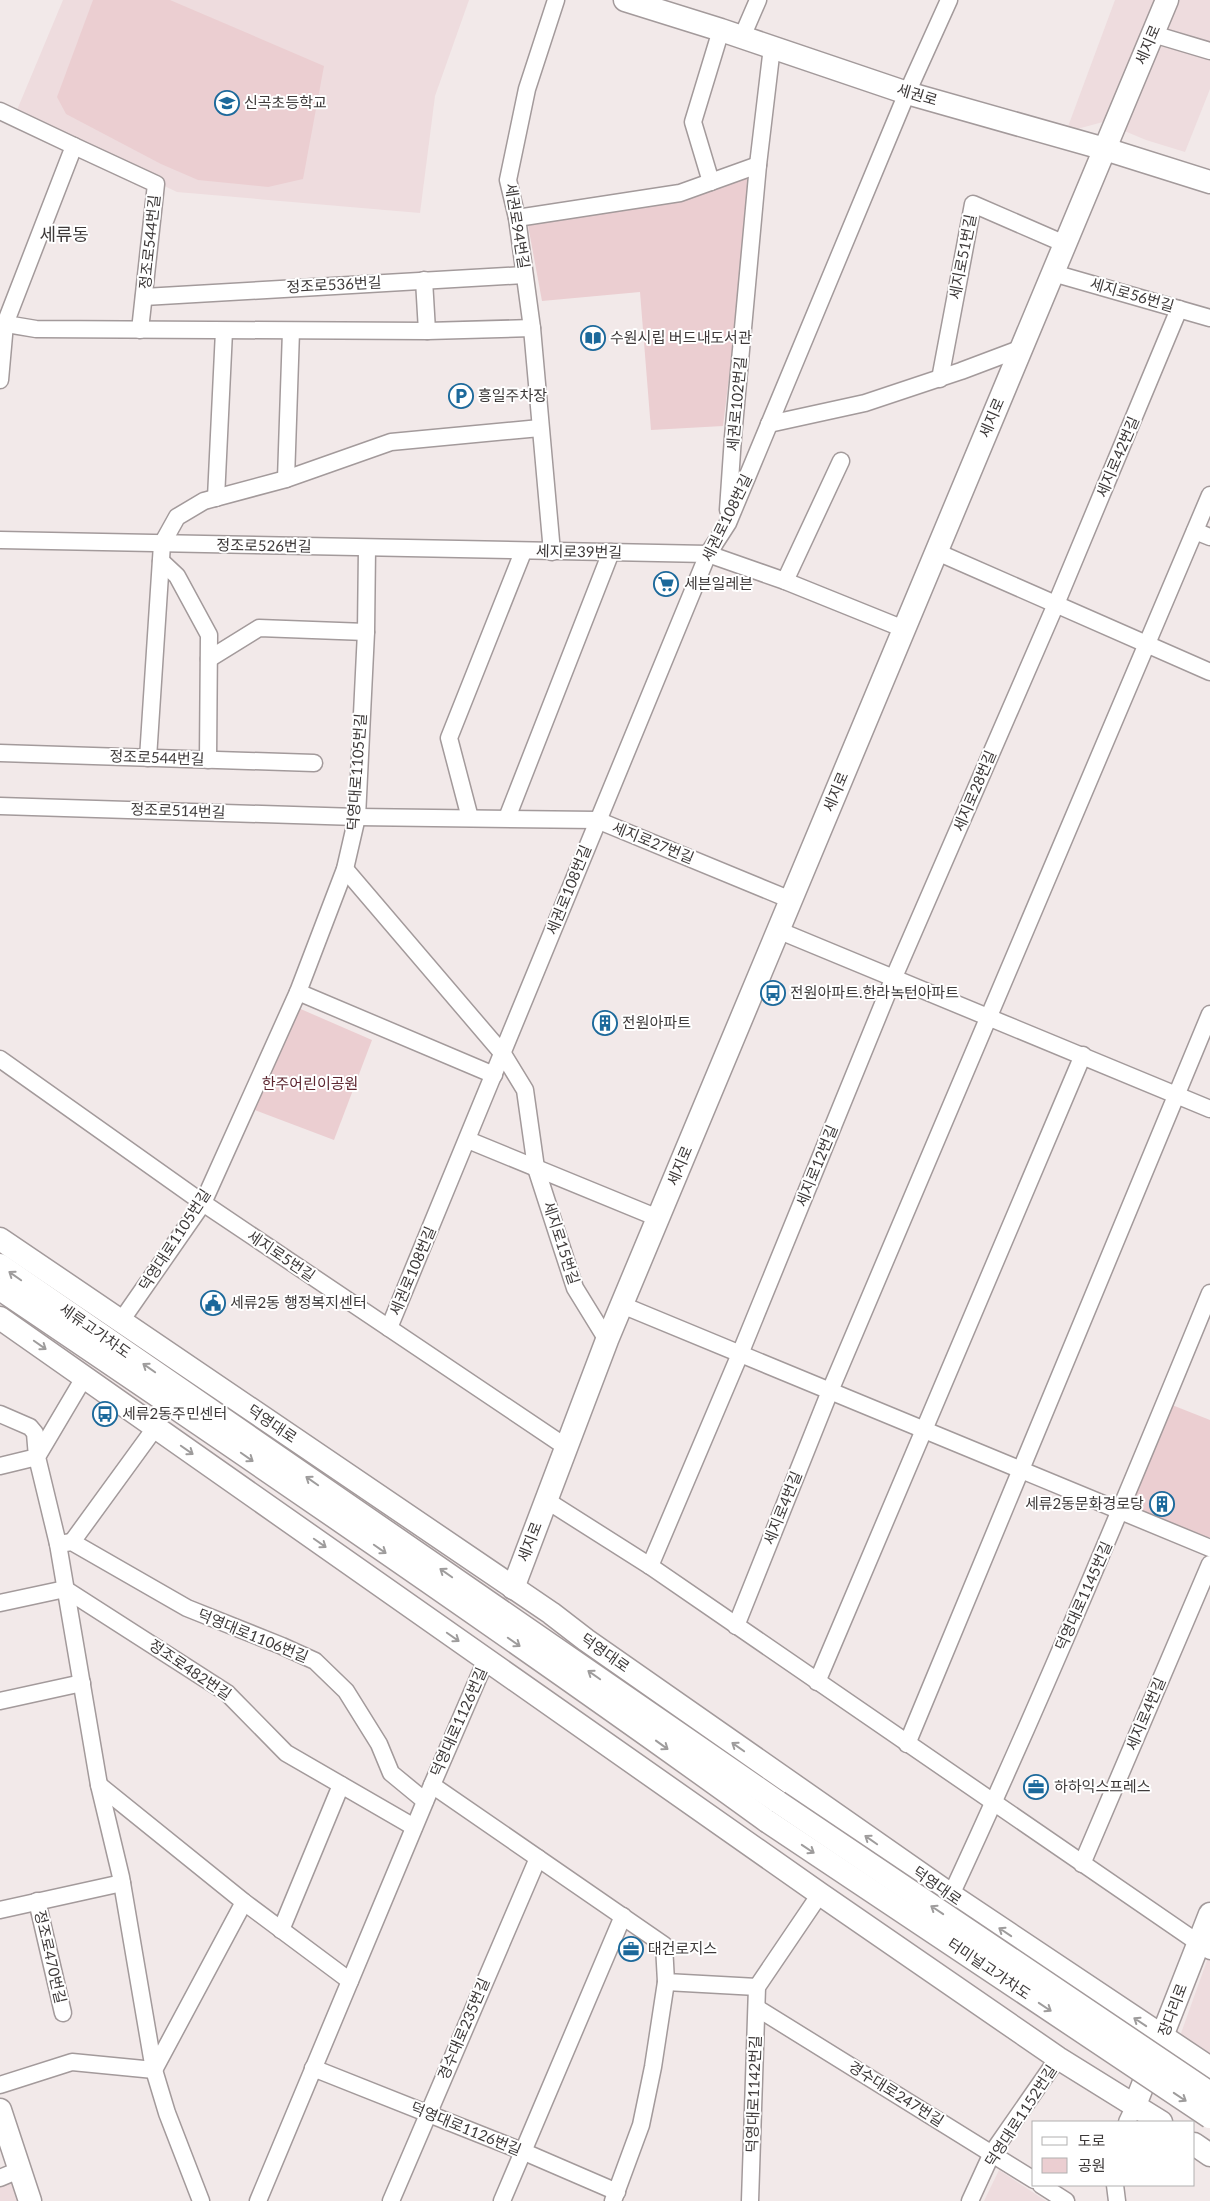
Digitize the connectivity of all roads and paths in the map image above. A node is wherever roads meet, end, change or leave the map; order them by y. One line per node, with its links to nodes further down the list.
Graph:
1 (556, 0): 18 (street, 세권로94번길)
2 (625, 0): 6 (main road, 세권로)
3 (758, 0): 8 (street)
4 (949, 0): 11 (street, 세권로108번길)
5 (1167, 0): 7 (main road, 세지로)
6 (721, 30): 8 (main road, 세권로); 16 (street)
7 (1153, 34): 10 (street); 14 (main road, 세지로)
8 (742, 37): 9 (main road, 세권로)
9 (772, 47): 11 (main road, 세권로); 15 (street, 세권로102번길)
10 (1210, 51)
11 (907, 93): 14 (main road, 세권로); 35 (street, 세권로108번길)
12 (0, 111): 13 (street, 정조로544번길)
13 (74, 146): 23 (street, 정조로544번길); 26 (street)
14 (1105, 148): 17 (main road, 세권로); 19 (main road, 세지로)
15 (758, 166): 16 (street); 41 (street, 세권로102번길)
16 (711, 182): 18 (street)
17 (1210, 182)
18 (517, 218): 21 (street, 세권로94번길)
19 (1065, 244): 20 (main road, 세지로); 33 (street, 세지로51번길)
20 (1053, 272): 24 (street, 세지로56번길); 32 (main road, 세지로)
21 (524, 275): 22 (street, 정조로536번길); 27 (street, 세권로94번길)
22 (424, 280): 23 (street, 정조로536번길); 30 (street)
23 (144, 297): 28 (street, 정조로544번길)
24 (1179, 310): 25 (street, 세지로56번길); 53 (street, 세지로42번길)
25 (1210, 318)
26 (3, 323): 28 (street); 34 (street)
27 (532, 328): 30 (street); 36 (street, 세권로94번길)
28 (140, 330): 29 (street)
29 (224, 331): 31 (street); 40 (street)
30 (427, 331): 31 (street)
31 (291, 332): 38 (street)
32 (1022, 348): 33 (street); 49 (main road, 세지로)
33 (940, 378): 35 (street)
34 (0, 380)
35 (769, 424): 41 (street, 세권로108번길)
36 (540, 428): 38 (street); 47 (street, 세권로94번길)
37 (841, 460): 52 (street)
38 (286, 479): 40 (street)
39 (1210, 495): 42 (street)
40 (216, 498): 44 (street)
41 (728, 523): 50 (street, 세권로108번길)
42 (1202, 534): 56 (street)
43 (0, 540): 44 (street, 정조로526번길)
44 (162, 544): 45 (street, 정조로526번길); 51 (street)
45 (367, 548): 46 (street, 세지로39번길); 55 (street, 덕영대로1105번길)
46 (523, 552): 47 (street, 세지로39번길); 65 (street)
47 (552, 552): 48 (street, 세지로39번길)
48 (611, 552): 50 (street, 세지로39번길); 66 (street)
49 (937, 552): 53 (street); 54 (main road, 세지로)
50 (708, 554): 52 (street, 세지로39번길); 67 (street, 세권로108번길)
51 (160, 561): 57 (street); 60 (street)
52 (785, 581): 54 (street, 세지로39번길)
53 (1056, 604): 56 (street); 71 (street, 세지로28번길)
54 (904, 629): 69 (main road, 세지로)
55 (366, 632): 57 (street); 64 (street, 덕영대로1105번길)
56 (1147, 644): 58 (street); 74 (street)
57 (209, 659): 61 (street)
58 (1210, 672)
59 (0, 753): 60 (street, 정조로544번길)
60 (148, 758): 61 (street, 정조로544번길)
61 (208, 760): 62 (street, 정조로544번길)
62 (314, 763)
63 (0, 806): 64 (street, 정조로514번길)
64 (357, 817): 65 (street, 세지로27번길); 68 (street, 덕영대로1105번길)
65 (470, 818): 66 (street, 세지로27번길)
66 (507, 818): 67 (street, 세지로27번길)
67 (597, 820): 69 (street, 세지로27번길); 75 (street, 세권로108번길)
68 (345, 869): 72 (street, 덕영대로1105번길); 75 (street)
69 (791, 900): 70 (main road, 세지로)
70 (780, 931): 71 (street); 84 (main road, 세지로)
71 (894, 977): 74 (street); 94 (street, 세지로12번길)
72 (298, 992): 78 (street); 83 (street, 덕영대로1105번길)
73 (1210, 1014): 79 (street)
74 (989, 1016): 76 (street); 96 (street)
75 (503, 1054): 78 (street, 세권로108번길); 82 (street, 세지로15번길)
76 (1083, 1055): 79 (street); 100 (street)
77 (0, 1059): 83 (street, 세지로5번길)
78 (494, 1075): 81 (street, 세권로108번길)
79 (1176, 1094): 80 (street); 104 (street)
80 (1210, 1109)
81 (468, 1140): 82 (street, 세지로15번길); 92 (street, 세권로108번길)
82 (536, 1168): 84 (street, 세지로15번길); 93 (street, 세지로15번길)
83 (203, 1203): 91 (street, 덕영대로1105번길); 92 (street, 세지로5번길)
84 (658, 1218): 89 (main road, 세지로)
85 (0, 1240): 91 (main road, 덕영대로)
86 (0, 1265): 97 (main road, 세류고가차도, one-way to 86)
87 (0, 1289): 97 (main road, 세류고가차도)
88 (1210, 1293): 106 (street, 덕영대로1145번길)
89 (622, 1305): 93 (main road, 세지로); 94 (street)
90 (0, 1318): 95 (main road, one-way to 95)
91 (121, 1321): 111 (main road, 덕영대로)
92 (389, 1328): 101 (street, 세지로5번길)
93 (607, 1340): 101 (main road, 세지로)
94 (740, 1354): 96 (street); 110 (street)
95 (85, 1376): 99 (main road); 102 (street)
96 (830, 1391): 100 (street); 114 (street, 세지로4번길)
97 (184, 1403): 121 (main road)
98 (0, 1414): 102 (street)
99 (155, 1428): 107 (street); 116 (main road, one-way to 116)
100 (924, 1429): 104 (street); 117 (street)
101 (566, 1448): 105 (main road, 세지로)
102 (37, 1457): 103 (street); 107 (street)
103 (0, 1466)
104 (1022, 1470): 106 (street); 122 (street)
105 (546, 1500): 110 (street); 111 (main road, 세지로)
106 (1121, 1511): 108 (street); 127 (street, 덕영대로1145번길)
107 (65, 1543): 112 (street); 126 (street, 덕영대로1106번길)
108 (1210, 1548)
109 (1210, 1564): 131 (street, 세지로4번길)
110 (650, 1566): 114 (street)
111 (513, 1588): 115 (main road, 덕영대로)
112 (65, 1589): 113 (street); 118 (street); 124 (street, 정조로482번길)
113 (0, 1603)
114 (736, 1626): 117 (street)
115 (586, 1640): 121 (main road, one-way to 115); 134 (main road, 덕영대로, one-way to 115)
116 (486, 1660): 119 (main road); 125 (street, 덕영대로1126번길)
117 (817, 1682): 122 (street)
118 (82, 1683): 120 (street); 123 (street)
119 (543, 1700): 121 (main road); 133 (main road)
120 (0, 1701)
121 (646, 1722): 128 (main road)
122 (907, 1744): 127 (street)
123 (98, 1785): 132 (street); 136 (street)
124 (341, 1785): 129 (street, 정조로482번길); 140 (street)
125 (432, 1785): 126 (street, 덕영대로1126번길); 130 (street, 덕영대로1126번길)
126 (425, 1801): 129 (street, 덕영대로1126번길)
127 (993, 1803): 131 (street); 134 (street, 덕영대로1145번길)
128 (773, 1812): 153 (main road, 터미널고가차도, one-way to 128, bridge); 157 (main road, 터미널고가차도, one-way to 157, bridge)
129 (414, 1827): 142 (street, 덕영대로1126번길)
130 (538, 1858): 139 (street, 덕영대로1126번길); 155 (street, 경수대로235번길)
131 (1082, 1864): 141 (street)
132 (122, 1883): 135 (street, 정조로470번길); 151 (street)
133 (820, 1894): 144 (street); 148 (main road)
134 (950, 1895): 147 (main road, 덕영대로, one-way to 134)
135 (37, 1902): 137 (street, 정조로470번길); 146 (street, 정조로470번길)
136 (244, 1902): 140 (street); 151 (street)
137 (0, 1910)
138 (1210, 1914): 141 (main road, 장다리로)
139 (622, 1916): 143 (street); 160 (street)
140 (281, 1930): 142 (street)
141 (1204, 1947): 147 (main road, 장다리로)
142 (350, 1981): 149 (street, 덕영대로1126번길)
143 (666, 1982): 144 (street); 167 (street)
144 (757, 1987): 145 (street, 덕영대로1142번길)
145 (757, 2008): 161 (street, 경수대로247번길); 173 (street, 덕영대로1142번길)
146 (63, 2013)
147 (1162, 2038): 150 (main road, 덕영대로); 156 (main road, 장다리로)
148 (1058, 2058): 156 (main road); 161 (street, 덕영대로1152번길)
149 (313, 2068): 155 (street, 덕영대로1126번길); 170 (street, 덕영대로1126번길)
150 (1210, 2068)
151 (154, 2070): 152 (street); 168 (street)
152 (0, 2085)
153 (1210, 2093)
154 (0, 2110): 163 (main road)
155 (427, 2114): 160 (street, 덕영대로1126번길); 171 (street, 경수대로235번길)
156 (1131, 2114): 158 (main road)
157 (1210, 2117)
158 (1157, 2121)
159 (1195, 2145): 162 (main road)
160 (522, 2151): 167 (street, 덕영대로1126번길); 172 (street)
161 (992, 2153): 164 (street, 경수대로247번길); 174 (street, 덕영대로1152번길)
162 (1210, 2155)
163 (10, 2174): 169 (main road)
164 (1032, 2179)
165 (1043, 2186): 175 (street)
166 (1115, 2186): 176 (street)
167 (615, 2196)
168 (196, 2199)
169 (30, 2201)
170 (258, 2201)
171 (390, 2201)
172 (502, 2201)
173 (750, 2201)
174 (970, 2201)
175 (1066, 2201)
176 (1117, 2201)

